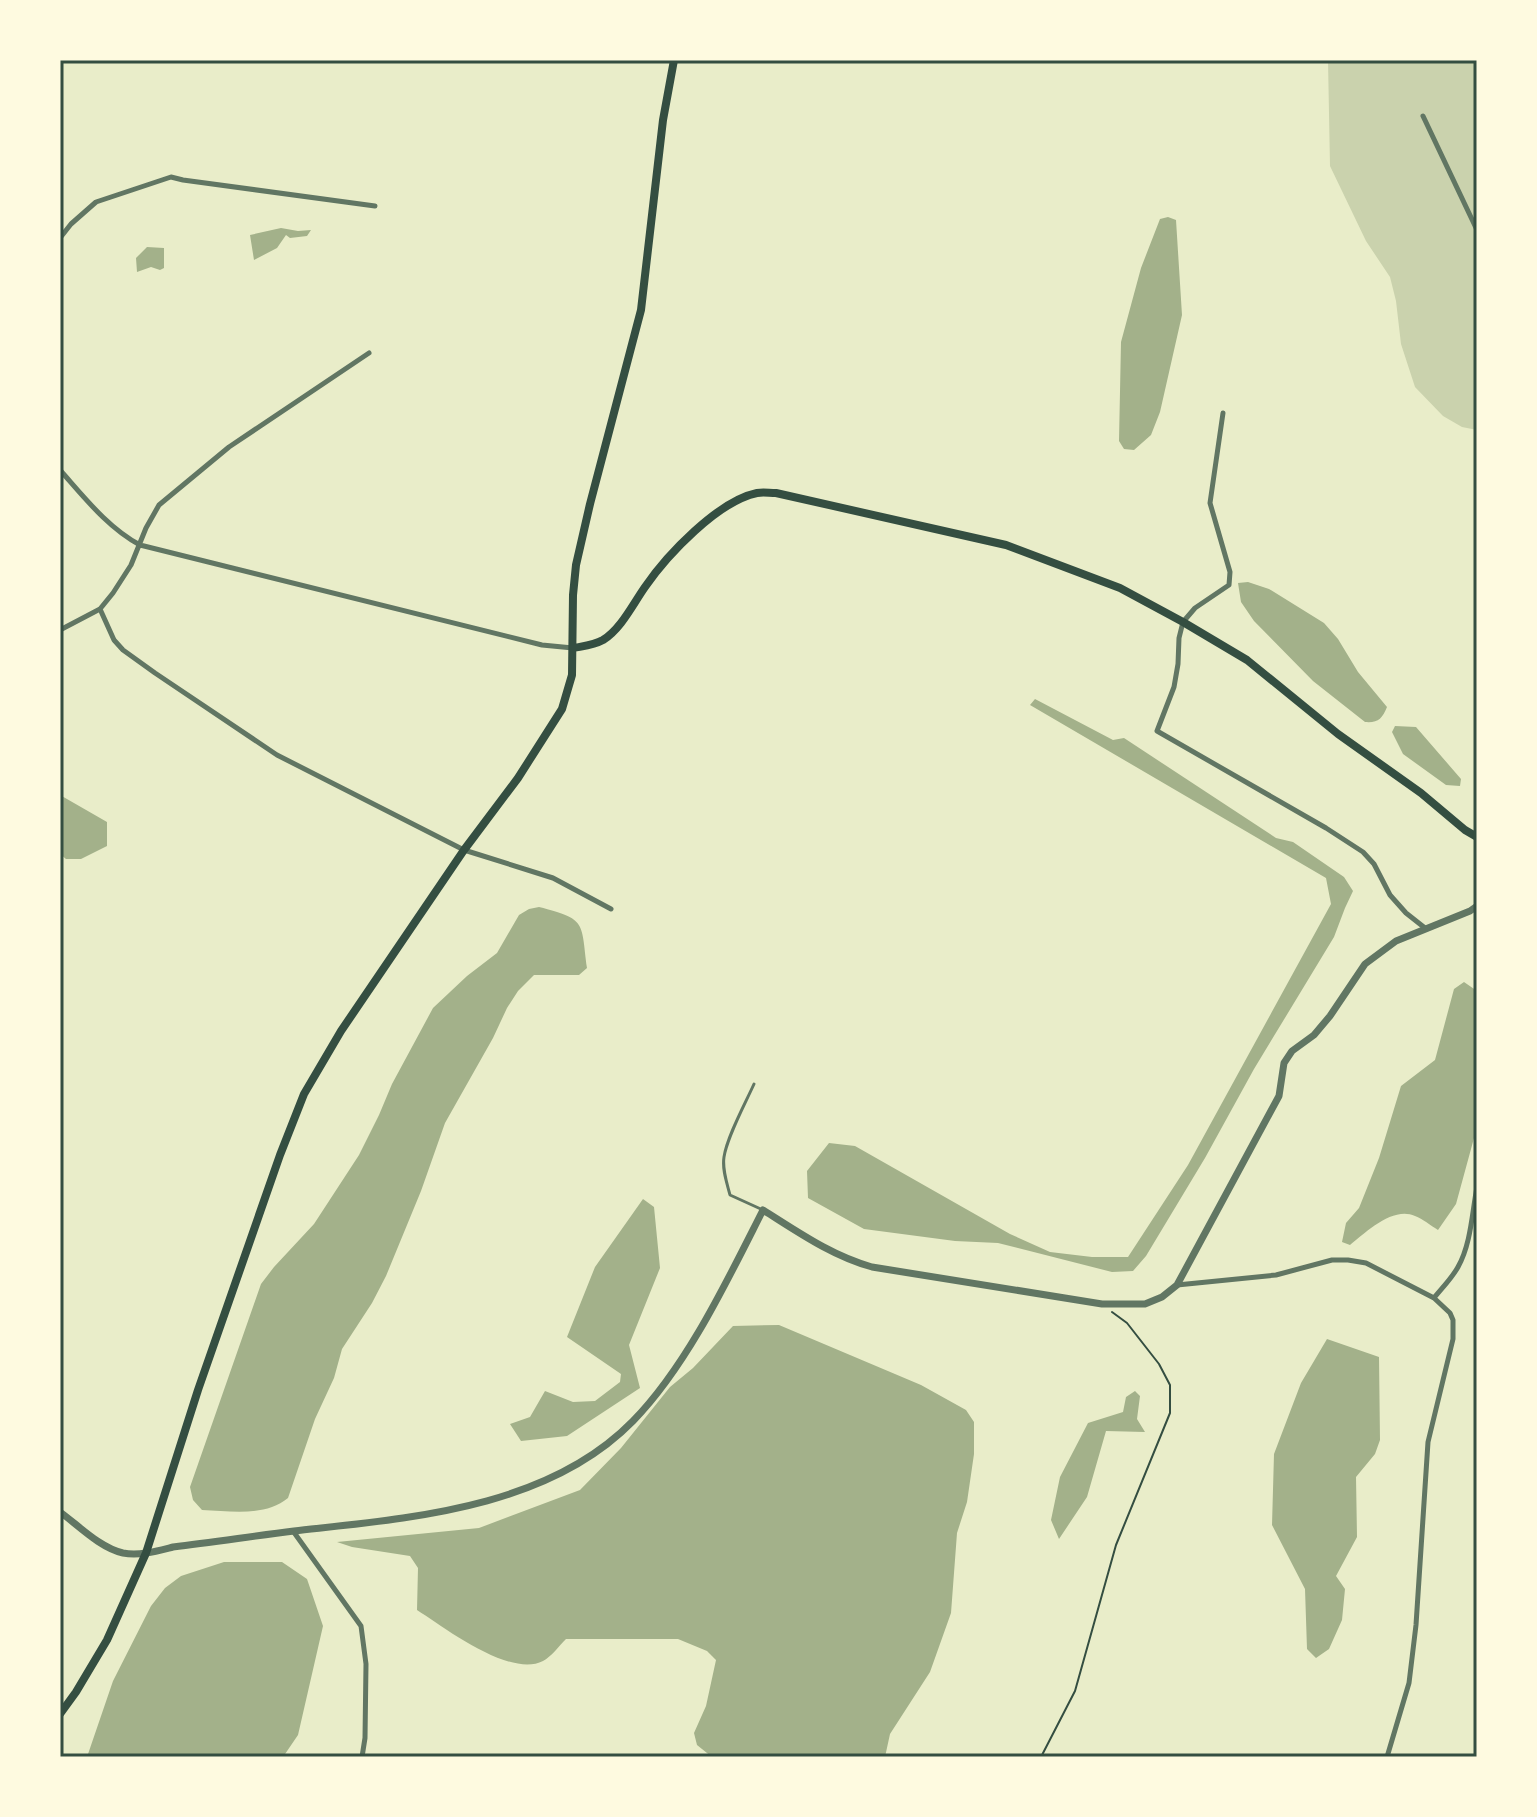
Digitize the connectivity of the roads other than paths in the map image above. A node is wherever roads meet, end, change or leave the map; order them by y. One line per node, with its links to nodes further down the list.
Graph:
1 (674, 60): 13 (main road)
2 (1423, 116): 4 (street)
3 (375, 206): 5 (street)
4 (1477, 230)
5 (60, 238)
6 (369, 353): 9 (street)
7 (1223, 413): 11 (street)
8 (60, 470): 9 (street)
9 (140, 545): 10 (street); 13 (street)
10 (100, 609): 12 (street); 15 (street)
11 (1183, 622): 13 (main road); 14 (main road); 18 (street)
12 (60, 630)
13 (574, 648): 15 (main road)
14 (1477, 837)
15 (464, 850): 17 (street); 26 (main road)
16 (1477, 906): 18 (street)
17 (611, 909)
18 (1426, 929): 22 (street)
19 (754, 1084): 21 (lane)
20 (1477, 1187): 23 (street)
21 (763, 1210): 22 (street); 25 (street)
22 (1177, 1285): 23 (street)
23 (1434, 1298): 29 (street)
24 (60, 1512): 26 (street)
25 (293, 1531): 26 (street); 28 (street)
26 (146, 1553): 27 (main road)
27 (60, 1714)
28 (362, 1757)
29 (1387, 1757)

